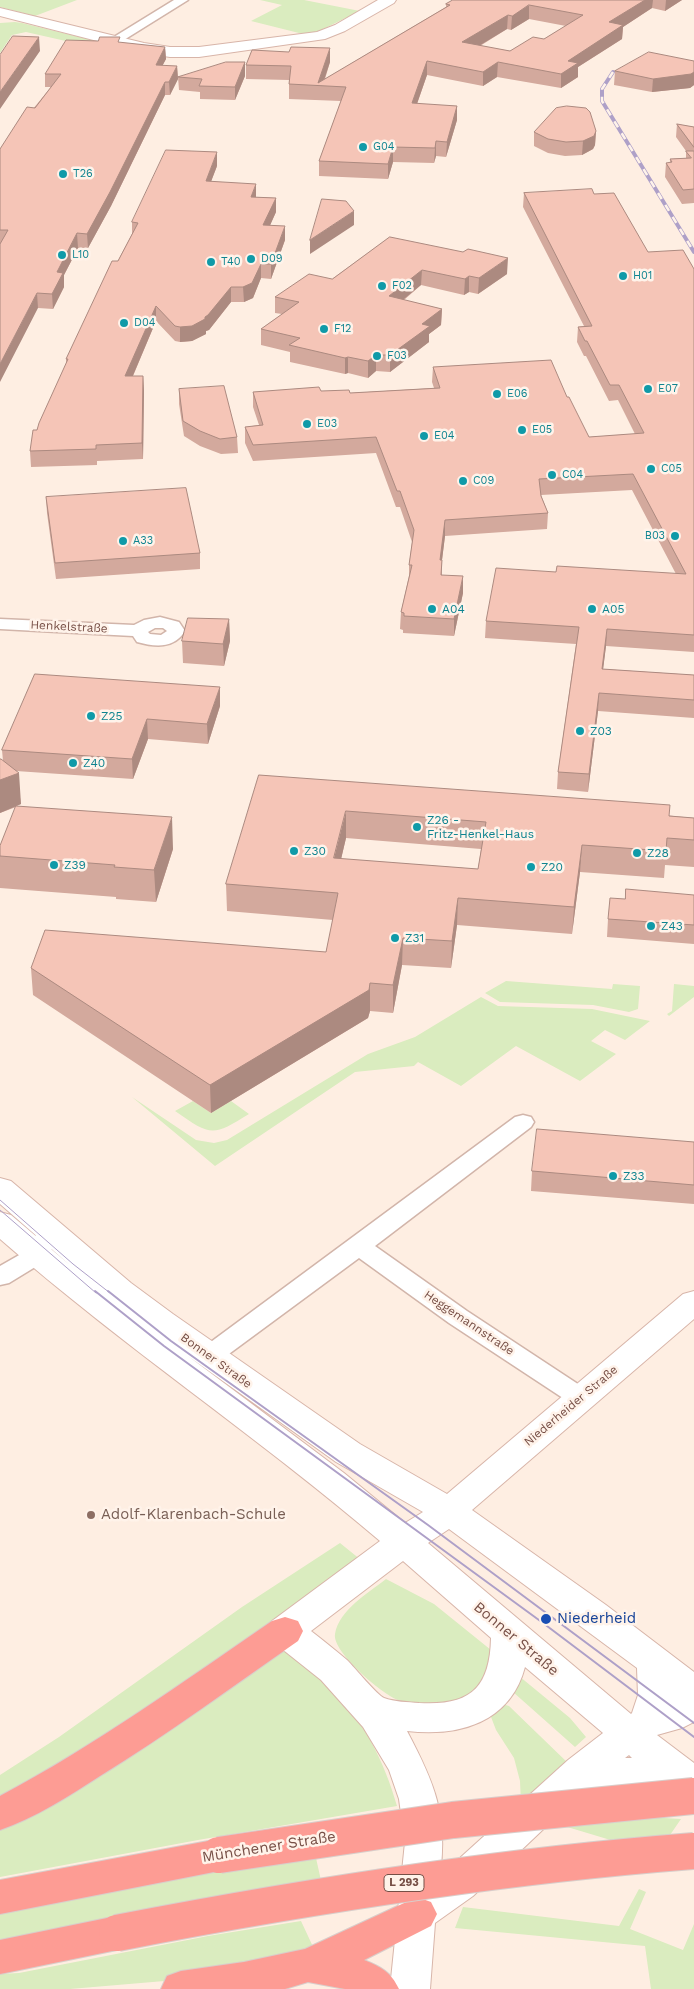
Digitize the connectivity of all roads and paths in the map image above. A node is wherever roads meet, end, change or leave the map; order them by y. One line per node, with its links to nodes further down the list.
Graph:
1 (182, 0): 4 (street)
2 (389, 0): 4 (main road)
3 (2, 14): 4 (main road)
4 (115, 40)
5 (0, 624): 6 (street, Henkelstraße)
6 (139, 631)
7 (522, 1122): 11 (street)
8 (0, 1188): 10 (main road, Bonner Straße)
9 (0, 1222): 10 (main road, Bonner Straße)
10 (41, 1242): 12 (street); 14 (main road, Bonner Straße); 17 (main road, Bonner Straße)
11 (358, 1246): 14 (street); 15 (street, Heggemannstraße)
12 (0, 1277)
13 (694, 1302): 15 (main road, Niederheider Straße)
14 (210, 1356): 16 (main road, Bonner Straße)
15 (581, 1398): 16 (main road, Niederheider Straße)
16 (449, 1511): 17 (main road); 22 (main road, Bonner Straße)
17 (404, 1542): 18 (main road); 20 (main road, Bonner Straße)
18 (330, 1596): 19 (main road); 21 (main road)
19 (285, 1631): 21 (main road); 30 (highway)
20 (510, 1634): 26 (main road); 27 (main road, Bonner Straße)
21 (319, 1656): 26 (main road)
22 (655, 1664): 23 (street, Bonner Straße); 24 (main road, Bonner Straße); 27 (main road)
23 (694, 1675)
24 (694, 1692)
25 (694, 1705): 27 (main road)
26 (374, 1711): 33 (main road)
27 (630, 1735): 28 (main road, Bonner Straße); 29 (main road)
28 (691, 1786): 29 (main road); 32 (highway, Münchener Straße, bridge)
29 (554, 1796): 33 (main road)
30 (0, 1814)
31 (694, 1851): 34 (highway, L 293, bridge)
32 (0, 1897)
33 (417, 1914): 35 (highway); 38 (main road)
34 (0, 1957)
35 (307, 1965): 36 (highway); 37 (highway)
36 (181, 1989)
37 (379, 1989)
38 (410, 1989)

